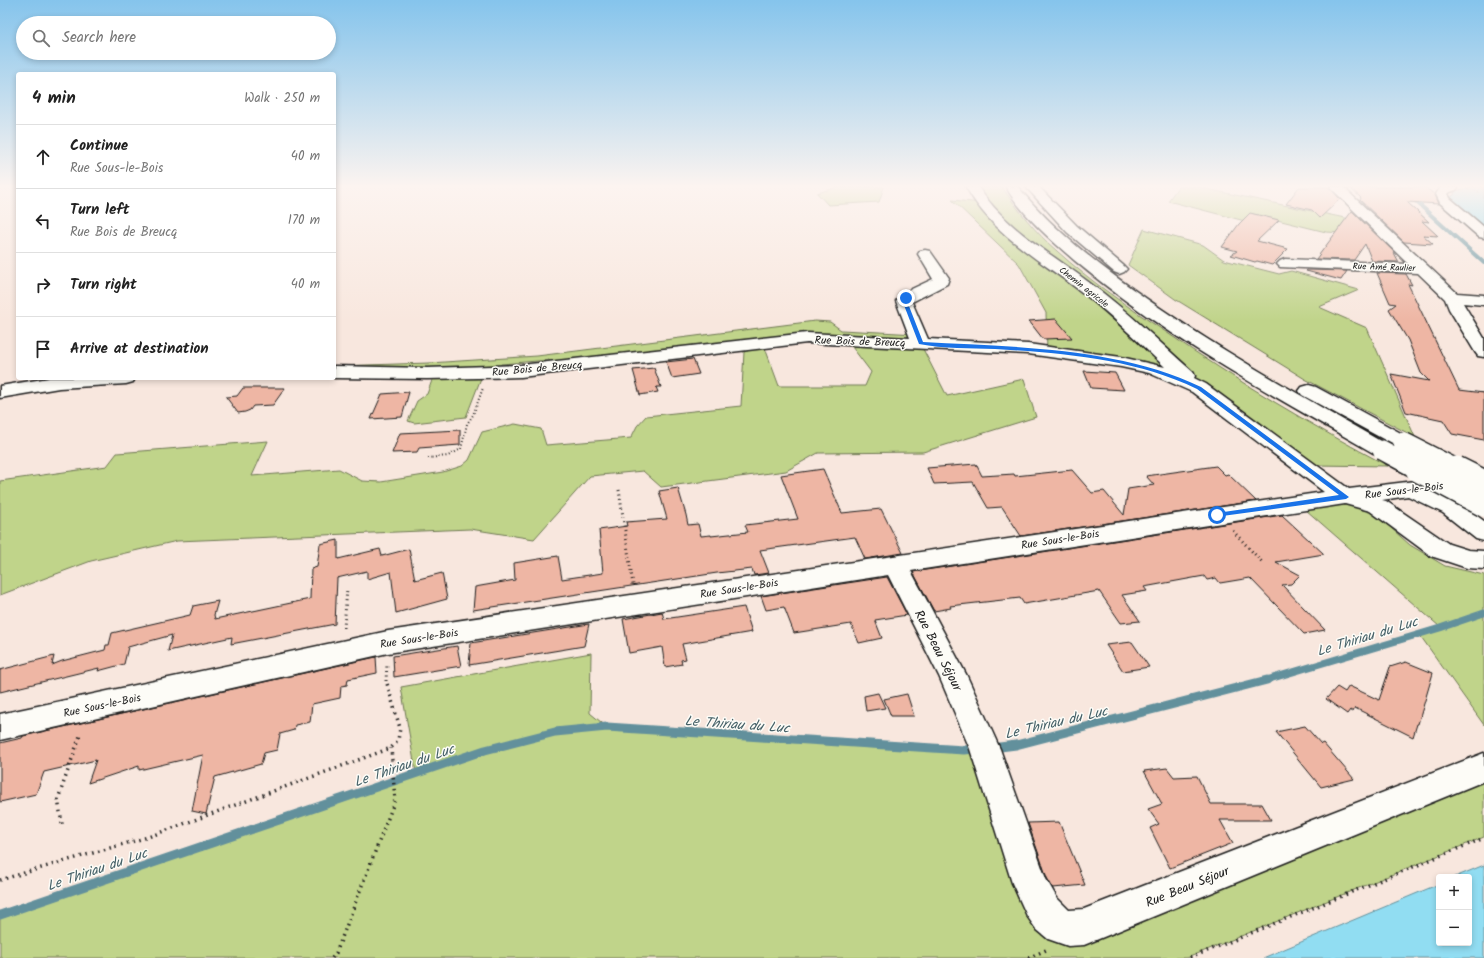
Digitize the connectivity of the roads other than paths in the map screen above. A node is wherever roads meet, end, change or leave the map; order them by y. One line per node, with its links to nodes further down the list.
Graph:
1 (1010, 232): 14 (main road, Chemin agricole)
2 (1052, 232): 20 (main road, bridge)
3 (1075, 232): 17 (main road, bridge)
4 (1383, 232): 7 (main road, Rue Amé Raulier)
5 (925, 254): 10 (main road)
6 (1288, 258): 7 (main road, Rue Amé Raulier)
7 (1423, 269): 8 (main road)
8 (1452, 297): 9 (main road); 11 (main road)
9 (1484, 300)
10 (921, 343): 12 (main road, Rue Bois de Breucq); 14 (main road, Rue Bois de Breucq)
11 (1484, 352)
12 (336, 372)
13 (92, 380): 15 (main road)
14 (1199, 388): 19 (main road, Rue Bois de Breucq)
15 (0, 392)
16 (1484, 479): 18 (main road, Rue Sous-le-Bois)
17 (1484, 483)
18 (1412, 489): 19 (main road, Rue Sous-le-Bois); 21 (main road)
19 (1346, 497): 22 (main road); 23 (main road, Rue Sous-le-Bois)
20 (1484, 504)
21 (1484, 532)
22 (1484, 560)
23 (895, 564): 24 (main road, Rue Sous-le-Bois); 25 (main road, Rue Beau Séjour)
24 (0, 727)
25 (1484, 767)

